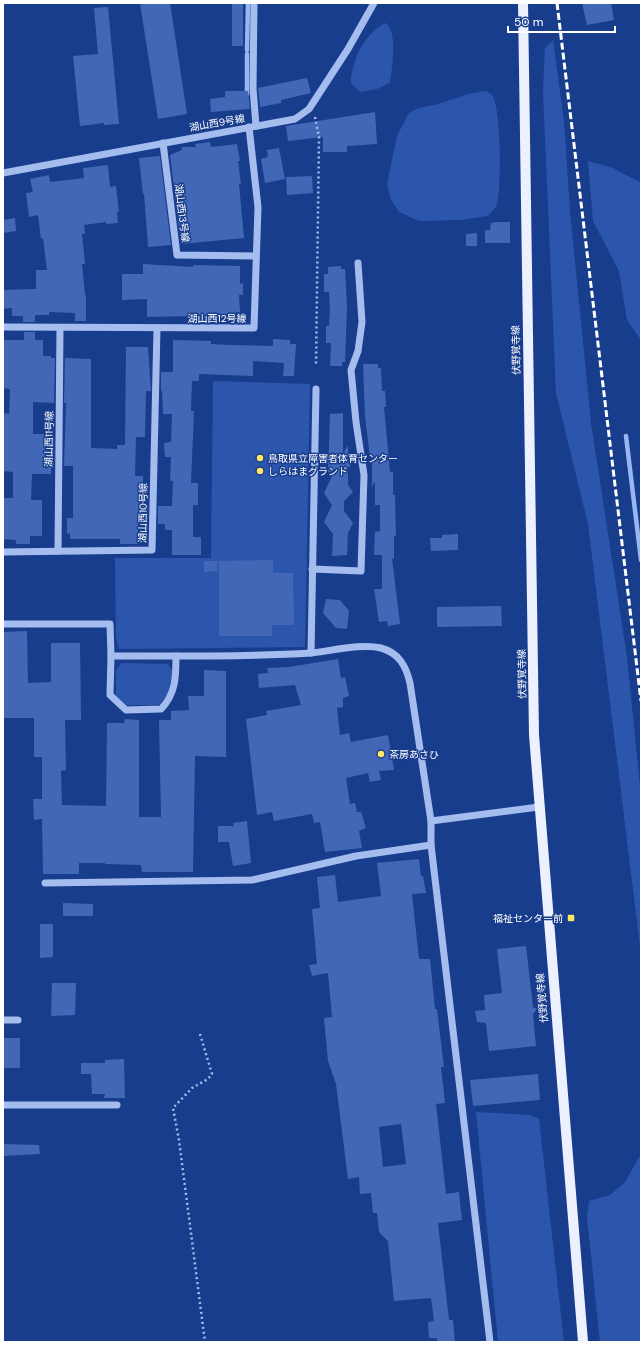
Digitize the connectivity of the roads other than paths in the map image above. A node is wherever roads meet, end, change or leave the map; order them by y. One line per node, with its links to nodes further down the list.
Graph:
1 (254, 3): 4 (street, 湖山西12号線)
2 (374, 3): 4 (street, 湖山西9号線)
3 (523, 3): 20 (main road, 伏野覚寺線)
4 (253, 126): 5 (street, 湖山西9号線); 7 (street, 湖山西12号線)
5 (163, 143): 6 (street, 湖山西9号線); 7 (street, 湖山西13号線)
6 (3, 173)
7 (256, 256): 11 (street, 湖山西12号線)
8 (358, 263): 15 (street)
9 (3, 327): 10 (street, 湖山西12号線)
10 (60, 328): 11 (street, 湖山西12号線); 13 (street, 湖山西11号線)
11 (157, 328): 13 (street, 湖山西10号線)
12 (316, 389): 15 (street)
13 (58, 551): 14 (street, 湖山西10号線)
14 (3, 552)
15 (312, 569): 17 (street)
16 (3, 624): 18 (street)
17 (311, 653): 19 (street); 21 (street)
18 (111, 656): 19 (street); 19 (street)
19 (176, 656)
20 (539, 808): 21 (street); 29 (main road, 伏野覚寺線)
21 (431, 820): 22 (street)
22 (431, 845): 23 (street); 28 (street)
23 (45, 883)
24 (3, 1020): 25 (street)
25 (18, 1020)
26 (3, 1105): 27 (street)
27 (117, 1105)
28 (490, 1342)
29 (583, 1342)

